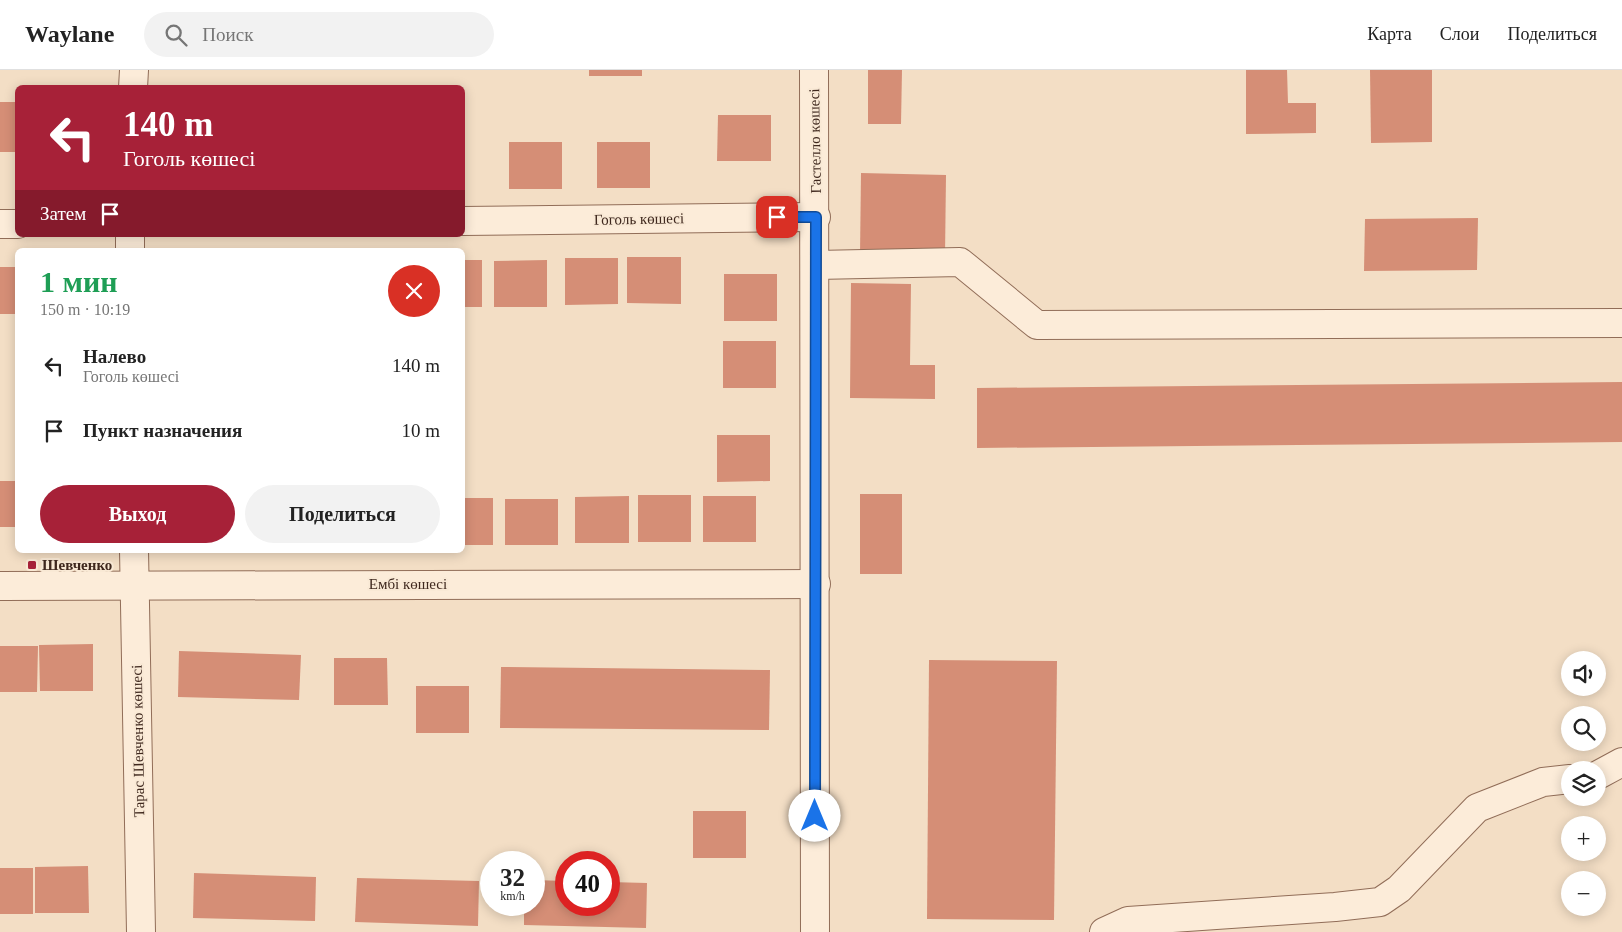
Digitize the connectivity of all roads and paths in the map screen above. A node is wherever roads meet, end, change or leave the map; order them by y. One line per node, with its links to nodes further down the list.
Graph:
1 (134, 70): 3 (street)
2 (814, 70): 4 (street, Гастелло көшесі)
3 (133, 85)
4 (816, 217): 5 (street, Гоголь көшесі); 8 (street, Гастелло көшесі)
5 (465, 221)
6 (0, 224): 7 (street)
7 (15, 224)
8 (816, 265): 9 (street); 12 (street, Гастелло көшесі)
9 (1622, 323)
10 (134, 553): 11 (street, Тарас Шевченко көшесі)
11 (135, 584): 12 (street, Ембі көшесі); 13 (street, Ембі көшесі); 17 (street, Тарас Шевченко көшесі)
12 (816, 584): 18 (street, Гастелло көшесі)
13 (0, 586)
14 (1622, 762): 15 (street)
15 (1606, 771)
16 (1561, 780): 19 (street)
17 (141, 932)
18 (815, 932)
19 (1104, 932)

